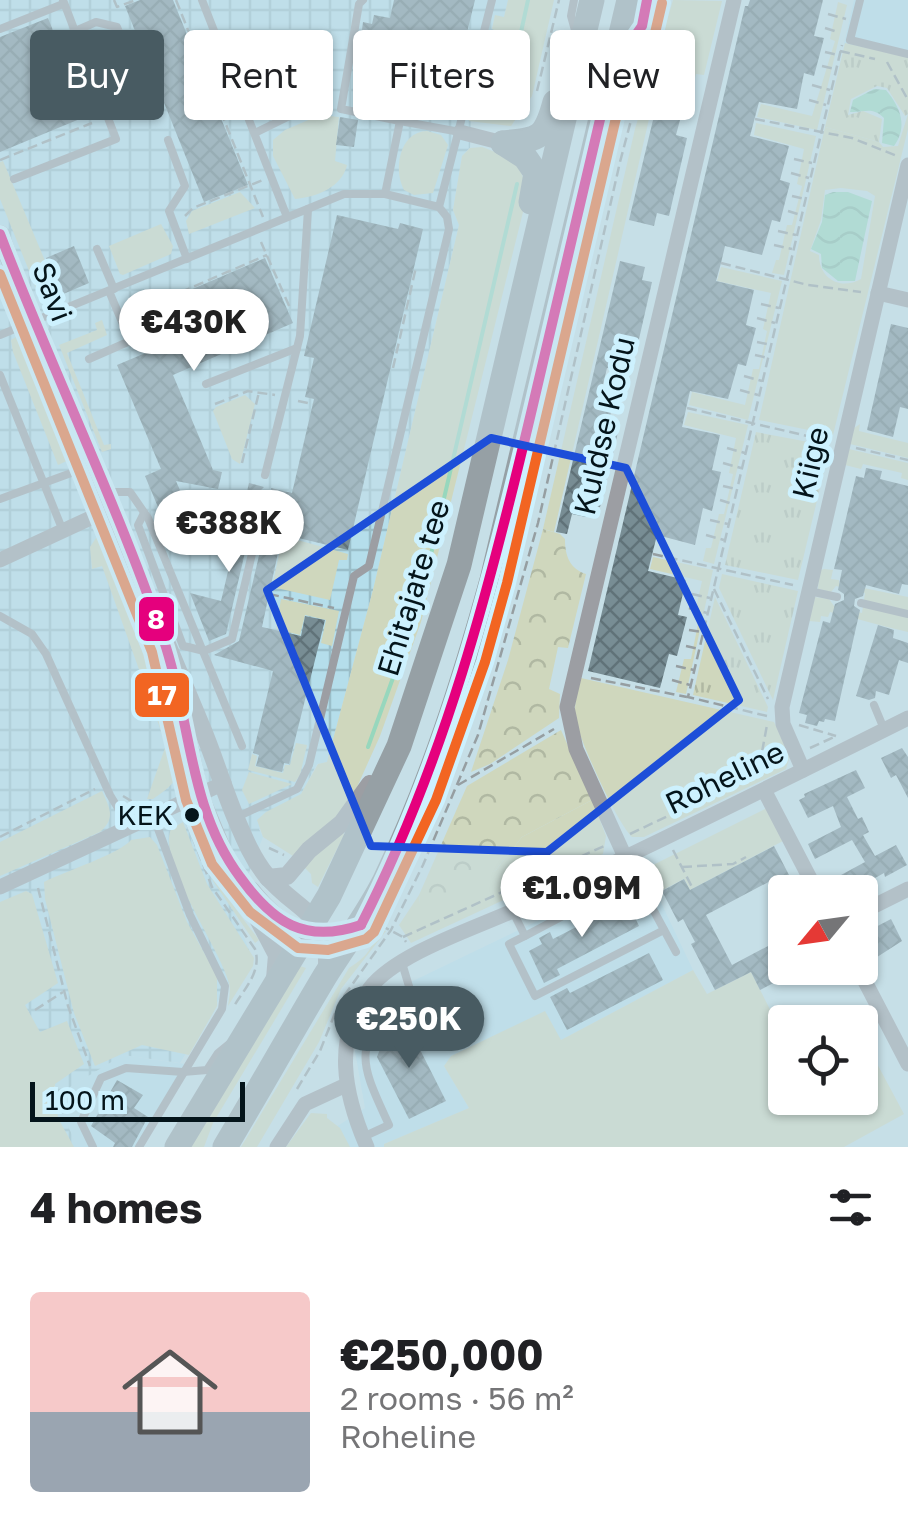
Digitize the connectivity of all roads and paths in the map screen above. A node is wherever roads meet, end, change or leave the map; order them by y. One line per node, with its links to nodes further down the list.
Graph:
1 (114, 0): 2 (path)
2 (136, 0)
3 (176, 0): 59 (path)
4 (202, 0): 43 (lane)
5 (363, 0): 39 (lane)
6 (492, 0): 42 (lane)
7 (559, 0): 33 (path)
8 (592, 0): 15 (highway, Ehitajate tee)
9 (628, 0): 22 (highway)
10 (647, 0): 23 (lane)
11 (734, 0): 159 (street, Kuldse Kodu)
12 (860, 0): 26 (lane)
13 (63, 2): 18 (lane); 19 (lane)
14 (828, 14): 16 (path)
15 (577, 19): 48 (highway); 81 (highway, Ehitajate tee)
16 (848, 19)
17 (825, 28): 25 (path)
18 (0, 29)
19 (72, 30)
20 (78, 30): 21 (lane)
21 (119, 30)
22 (621, 30)
23 (639, 30)
24 (825, 52): 25 (path)
25 (840, 53): 28 (path); 32 (path)
26 (908, 54)
27 (822, 66): 28 (path)
28 (836, 70): 30 (path)
29 (812, 86): 30 (path)
30 (831, 90): 34 (path)
31 (808, 100): 34 (path)
32 (908, 100)
33 (535, 102)
34 (827, 106): 44 (path)
35 (755, 119): 44 (path)
36 (108, 120): 58 (lane)
37 (281, 120): 43 (lane)
38 (600, 120): 197 (highway)
39 (400, 121): 42 (lane); 60 (lane)
40 (92, 123): 45 (path)
41 (56, 129): 45 (path)
42 (460, 132): 48 (street); 63 (lane)
43 (255, 133): 56 (lane)
44 (820, 134): 50 (path); 53 (path)
45 (60, 136): 49 (path)
46 (168, 140): 78 (lane)
47 (23, 142): 49 (path)
48 (504, 143): 81 (highway)
49 (26, 150): 52 (path)
50 (908, 156)
51 (794, 159): 53 (path)
52 (0, 160)
53 (814, 164): 57 (path)
54 (908, 165): 84 (street, Kiige)
55 (791, 173): 57 (path)
56 (272, 177): 59 (path); 67 (lane)
57 (810, 178): 62 (path)
58 (14, 180)
59 (250, 186): 68 (path); 69 (path)
60 (385, 194): 63 (lane); 64 (lane)
61 (792, 196): 62 (path)
62 (805, 200): 66 (path)
63 (439, 207): 147 (lane)
64 (308, 208): 67 (lane); 96 (lane)
65 (788, 212): 66 (path)
66 (802, 214): 73 (path)
67 (287, 217): 69 (lane)
68 (184, 223)
69 (266, 226): 70 (lane)
70 (256, 230): 77 (path); 78 (lane)
71 (778, 231): 73 (path)
72 (0, 234): 91 (street, Savi)
73 (796, 236): 76 (path)
74 (774, 245): 76 (path)
75 (97, 249): 83 (lane)
76 (794, 249): 82 (path)
77 (267, 256): 88 (path); 90 (path)
78 (188, 259): 83 (lane)
79 (721, 263): 82 (path)
80 (416, 267): 100 (path)
81 (527, 277): 170 (highway, Ehitajate tee)
82 (786, 279): 84 (path); 87 (path)
83 (112, 290): 91 (lane); 98 (lane)
84 (878, 294): 85 (street); 113 (street, Kiige)
85 (908, 300)
86 (761, 304): 87 (path)
87 (780, 308): 92 (path)
88 (139, 310)
89 (757, 318): 92 (path)
90 (296, 321)
91 (34, 323): 93 (lane); 119 (street, Savi)
92 (776, 323): 95 (path)
93 (0, 335)
94 (758, 342): 95 (path)
95 (771, 344): 99 (path)
96 (297, 348): 104 (lane); 108 (lane)
97 (755, 354): 99 (path)
98 (89, 358)
99 (768, 358): 103 (path)
100 (392, 368)
101 (0, 374): 122 (lane)
102 (744, 376): 103 (path)
103 (762, 381): 107 (path)
104 (206, 384)
105 (740, 390): 107 (path)
106 (259, 392): 108 (path); 109 (path); 117 (path)
107 (759, 395): 112 (path)
108 (284, 398): 110 (path); 121 (lane)
109 (215, 404)
110 (313, 404)
111 (687, 408): 112 (path)
112 (752, 423): 113 (path); 115 (path)
113 (844, 445): 116 (path); 140 (street, Kiige)
114 (727, 448): 115 (path)
115 (745, 453): 120 (path)
116 (908, 460)
117 (242, 463)
118 (723, 463): 120 (path)
119 (92, 465): 122 (lane); 127 (street, Savi)
120 (742, 468): 124 (path)
121 (265, 475)
122 (44, 482): 126 (lane); 133 (lane)
123 (723, 486): 124 (path)
124 (737, 489): 129 (path)
125 (266, 494): 130 (lane, bridge)
126 (0, 499)
127 (107, 500): 130 (lane); 133 (street); 155 (street, Savi)
128 (720, 500): 129 (path)
129 (734, 504): 132 (path)
130 (144, 513): 169 (lane)
131 (710, 520): 132 (path)
132 (728, 525): 135 (path)
133 (63, 531): 137 (street)
134 (706, 535): 135 (path)
135 (725, 540): 138 (path)
136 (653, 554): 138 (path)
137 (0, 560)
138 (718, 568): 139 (path); 140 (path)
139 (714, 588): 144 (path); 165 (path)
140 (809, 590): 143 (lane); 165 (street, Kiige)
141 (269, 594): 147 (path)
142 (692, 594): 144 (path)
143 (836, 596)
144 (711, 598): 148 (path)
145 (861, 603): 149 (lane)
146 (689, 608): 148 (path)
147 (345, 610): 179 (lane)
148 (708, 613): 152 (path)
149 (908, 614)
150 (0, 616): 174 (lane)
151 (689, 630): 152 (path)
152 (703, 633): 156 (path)
153 (143, 640): 162 (path)
154 (686, 646): 156 (path)
155 (166, 647): 173 (street, Savi); 177 (street, Savi)
156 (700, 649): 158 (path)
157 (676, 666): 158 (path)
158 (694, 670): 161 (path)
159 (574, 674): 163 (path); 167 (street, Kuldse Kodu)
160 (672, 680): 161 (path)
161 (691, 686): 163 (path)
162 (164, 696)
163 (688, 697): 165 (path)
164 (874, 705): 168 (lane)
165 (775, 718): 171 (street); 171 (path); 172 (path)
166 (908, 718): 168 (street, Roheline)
167 (569, 720): 175 (path); 183 (street, Kuldse Kodu)
168 (885, 730): 171 (street, Roheline)
169 (242, 746)
170 (399, 746): 190 (street); 198 (highway, Ehitajate tee)
171 (800, 762): 172 (path); 176 (street, Roheline)
172 (767, 768): 183 (path)
173 (224, 783): 177 (street); 179 (street, Savi)
174 (105, 784): 178 (path); 180 (lane); 181 (path)
175 (458, 785)
176 (764, 790): 182 (street, Roheline); 189 (street)
177 (200, 796): 178 (street); 185 (street, Savi)
178 (150, 814): 180 (street); 212 (lane)
179 (235, 818): 190 (street, Savi)
180 (130, 828): 188 (street)
181 (0, 837)
182 (667, 838): 184 (street, Roheline); 187 (path)
183 (617, 840): 184 (street, Kuldse Kodu); 201 (path)
184 (625, 856): 191 (lane); 196 (street, Roheline)
185 (226, 858): 198 (street); 206 (street)
186 (746, 858): 187 (path)
187 (682, 866): 193 (path)
188 (35, 871): 192 (street); 207 (path)
189 (808, 875)
190 (268, 878): 198 (street, Savi)
191 (636, 878): 199 (lane); 200 (lane)
192 (0, 887)
193 (692, 889)
194 (908, 890): 195 (street)
195 (878, 904)
196 (512, 911): 200 (lane); 203 (street, Roheline)
197 (360, 925): 198 (street); 204 (highway)
198 (315, 930): 204 (street); 206 (highway, Ehitajate tee)
199 (664, 930): 200 (lane); 202 (lane)
200 (525, 936)
201 (403, 937)
202 (676, 952)
203 (402, 963): 213 (street, Roheline); 214 (lane)
204 (327, 972): 218 (highway)
205 (867, 985): 210 (street)
206 (274, 986): 209 (highway, Ehitajate tee)
207 (64, 991): 208 (path); 211 (path)
208 (35, 1010)
209 (248, 1028): 212 (lane); 217 (highway, Ehitajate tee)
210 (907, 1062)
211 (90, 1066)
212 (182, 1072): 215 (lane); 216 (lane)
213 (346, 1085): 214 (street); 219 (street)
214 (365, 1142)
215 (93, 1147)
216 (138, 1147)
217 (176, 1147)
218 (225, 1147)
219 (277, 1147)

